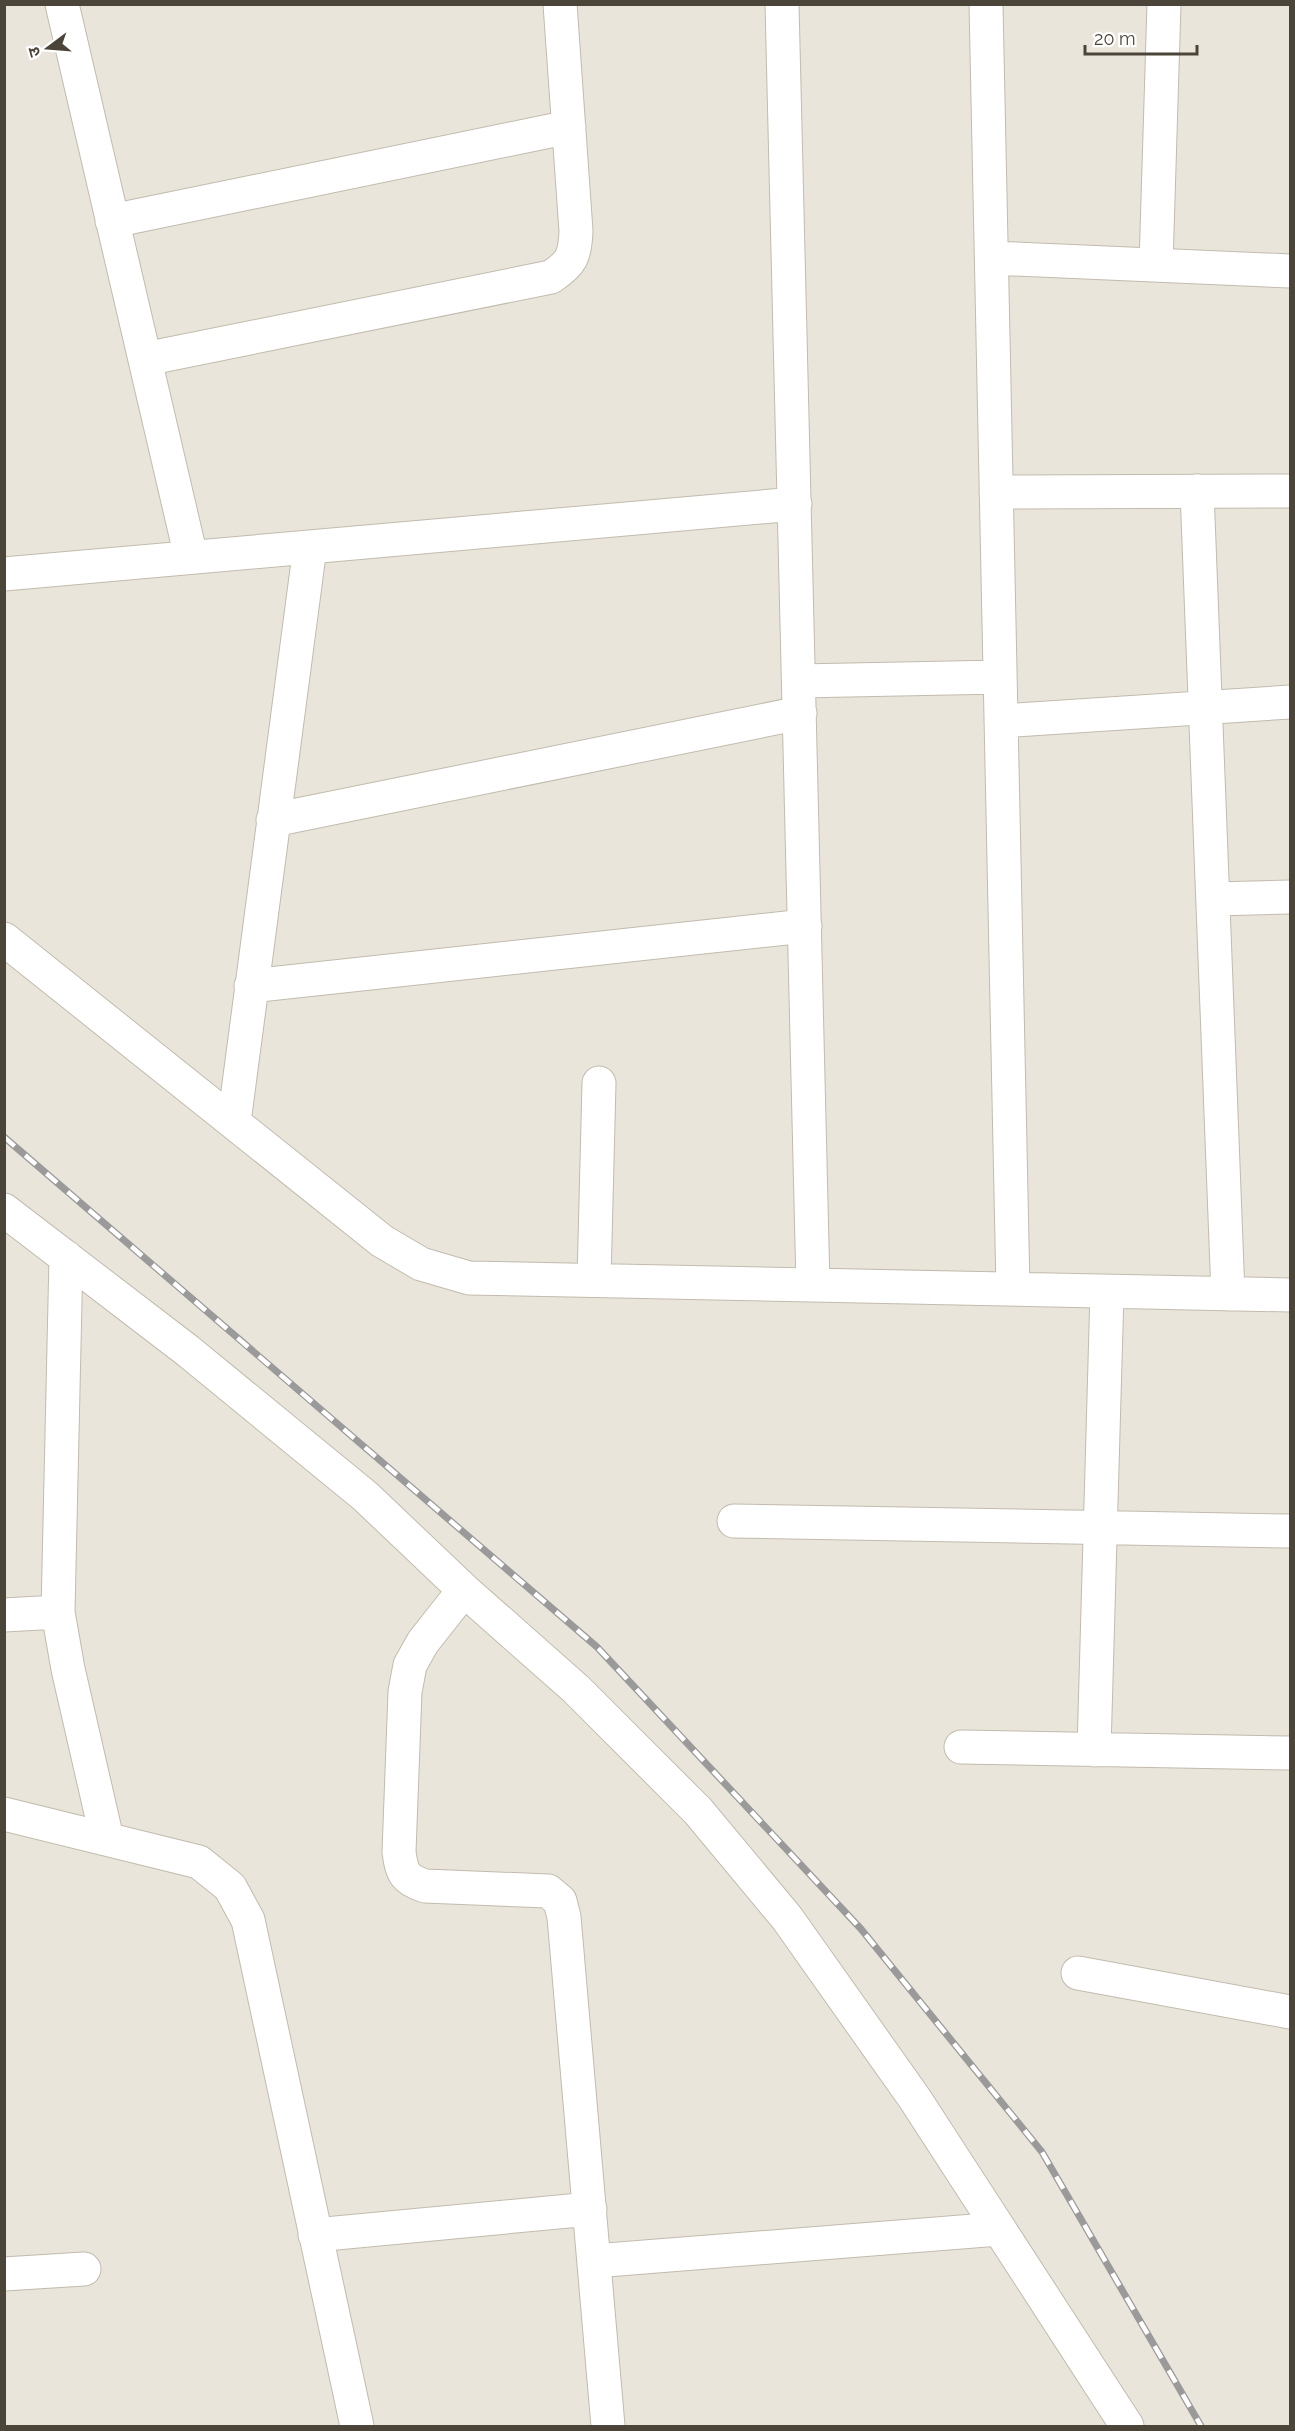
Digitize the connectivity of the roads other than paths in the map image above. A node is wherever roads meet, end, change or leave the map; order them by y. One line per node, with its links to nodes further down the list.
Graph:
1 (62, 4): 7 (street)
2 (560, 4): 6 (street)
3 (782, 4): 15 (street)
4 (986, 4): 8 (street)
5 (1164, 4): 9 (street)
6 (569, 127): 7 (street); 11 (street)
7 (112, 221): 11 (street)
8 (992, 258): 9 (street); 14 (street)
9 (1156, 265): 10 (street)
10 (1290, 271)
11 (145, 359): 17 (street)
12 (1290, 490): 13 (street)
13 (1197, 491): 14 (street); 22 (street)
14 (996, 492): 19 (street)
15 (795, 504): 16 (street); 20 (street)
16 (310, 547): 17 (street); 25 (street)
17 (191, 557): 18 (street)
18 (4, 574)
19 (1000, 678): 20 (street); 24 (street)
20 (800, 681): 23 (street)
21 (1290, 702): 22 (street)
22 (1205, 708): 24 (street); 27 (street)
23 (800, 713): 25 (street); 28 (street)
24 (1001, 721): 37 (street)
25 (273, 820): 30 (street)
26 (1290, 897): 27 (street)
27 (1213, 899): 39 (street)
28 (805, 926): 30 (street); 36 (street)
29 (4, 939): 32 (street)
30 (251, 986): 32 (street)
31 (598, 1083): 35 (street)
32 (234, 1122): 35 (street)
33 (4, 1210): 34 (street)
34 (66, 1257): 44 (street); 45 (street)
35 (594, 1280): 36 (street)
36 (813, 1285): 37 (street)
37 (1013, 1289): 38 (street)
38 (1107, 1292): 39 (street); 42 (street)
39 (1228, 1294): 40 (street)
40 (1290, 1295)
41 (734, 1521): 42 (street)
42 (1101, 1528): 43 (street); 48 (street)
43 (1290, 1531)
44 (464, 1590): 54 (street); 55 (street)
45 (58, 1612): 46 (street); 51 (street)
46 (4, 1615)
47 (961, 1747): 48 (street)
48 (1094, 1750): 49 (street)
49 (1290, 1753)
50 (4, 1814): 51 (street)
51 (107, 1839): 56 (street)
52 (1078, 1973): 53 (street)
53 (1290, 2012)
54 (590, 2209): 56 (street); 57 (street)
55 (999, 2229): 57 (street); 62 (street)
56 (315, 2235): 60 (street)
57 (594, 2260): 61 (street)
58 (84, 2270): 59 (street)
59 (4, 2274)
60 (357, 2427)
61 (608, 2427)
62 (1127, 2427)

